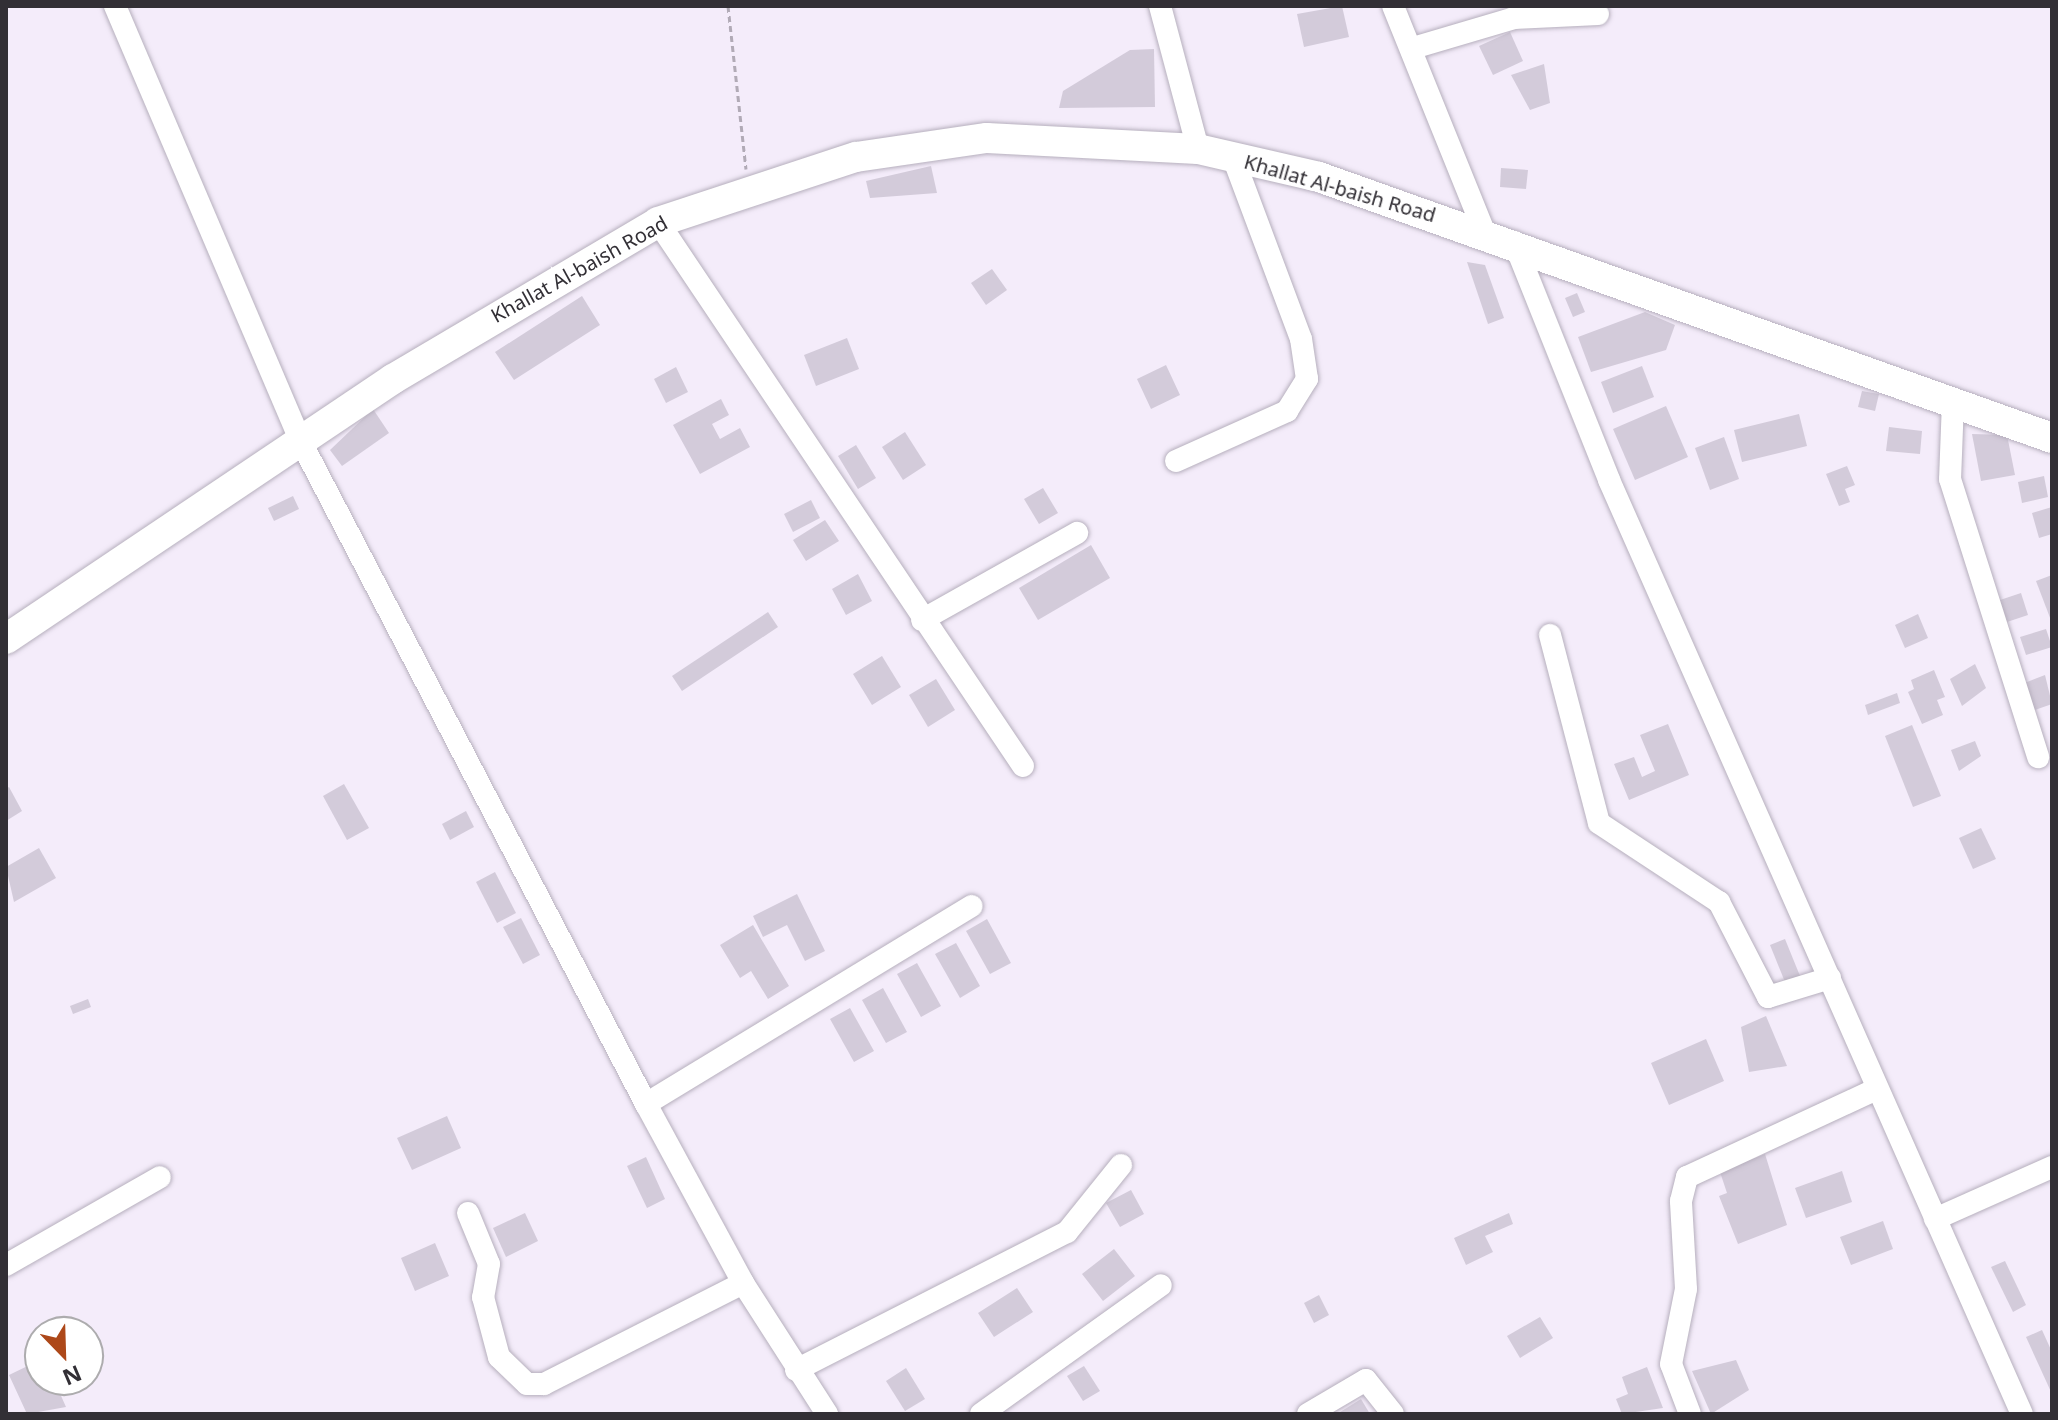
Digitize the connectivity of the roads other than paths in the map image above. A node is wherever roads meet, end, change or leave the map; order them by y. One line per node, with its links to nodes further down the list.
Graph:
1 (115, 6): 13 (street)
2 (1160, 6): 6 (street)
3 (1393, 6): 5 (street)
4 (1598, 14): 5 (street)
5 (1413, 48): 9 (street)
6 (1198, 149): 7 (street, Khallat Al-baish Road); 8 (street, Khallat Al-baish Road)
7 (1233, 157): 9 (street, Khallat Al-baish Road); 14 (street)
8 (658, 222): 13 (street, Khallat Al-baish Road); 16 (street)
9 (1484, 231): 10 (street, Khallat Al-baish Road)
10 (1514, 242): 11 (street, Khallat Al-baish Road); 22 (street)
11 (1953, 402): 12 (street, Khallat Al-baish Road); 19 (street)
12 (2052, 438)
13 (300, 440): 18 (street, Khallat Al-baish Road); 24 (street)
14 (1176, 461)
15 (1077, 533): 16 (street)
16 (922, 620): 20 (street)
17 (1550, 635): 22 (street)
18 (7, 636)
19 (2038, 757)
20 (1023, 766)
21 (972, 906): 24 (street)
22 (1830, 978): 23 (street)
23 (1877, 1089): 29 (street); 39 (street)
24 (646, 1104): 31 (street)
25 (1121, 1165): 33 (street)
26 (2052, 1167): 29 (street)
27 (160, 1177): 30 (street)
28 (468, 1213): 31 (street)
29 (1935, 1219): 34 (street)
30 (6, 1265)
31 (743, 1283): 33 (street)
32 (1161, 1285): 36 (street)
33 (796, 1370): 35 (street)
34 (2016, 1412)
35 (827, 1414)
36 (981, 1414)
37 (1308, 1414): 38 (street)
38 (1393, 1414)
39 (1690, 1414)

